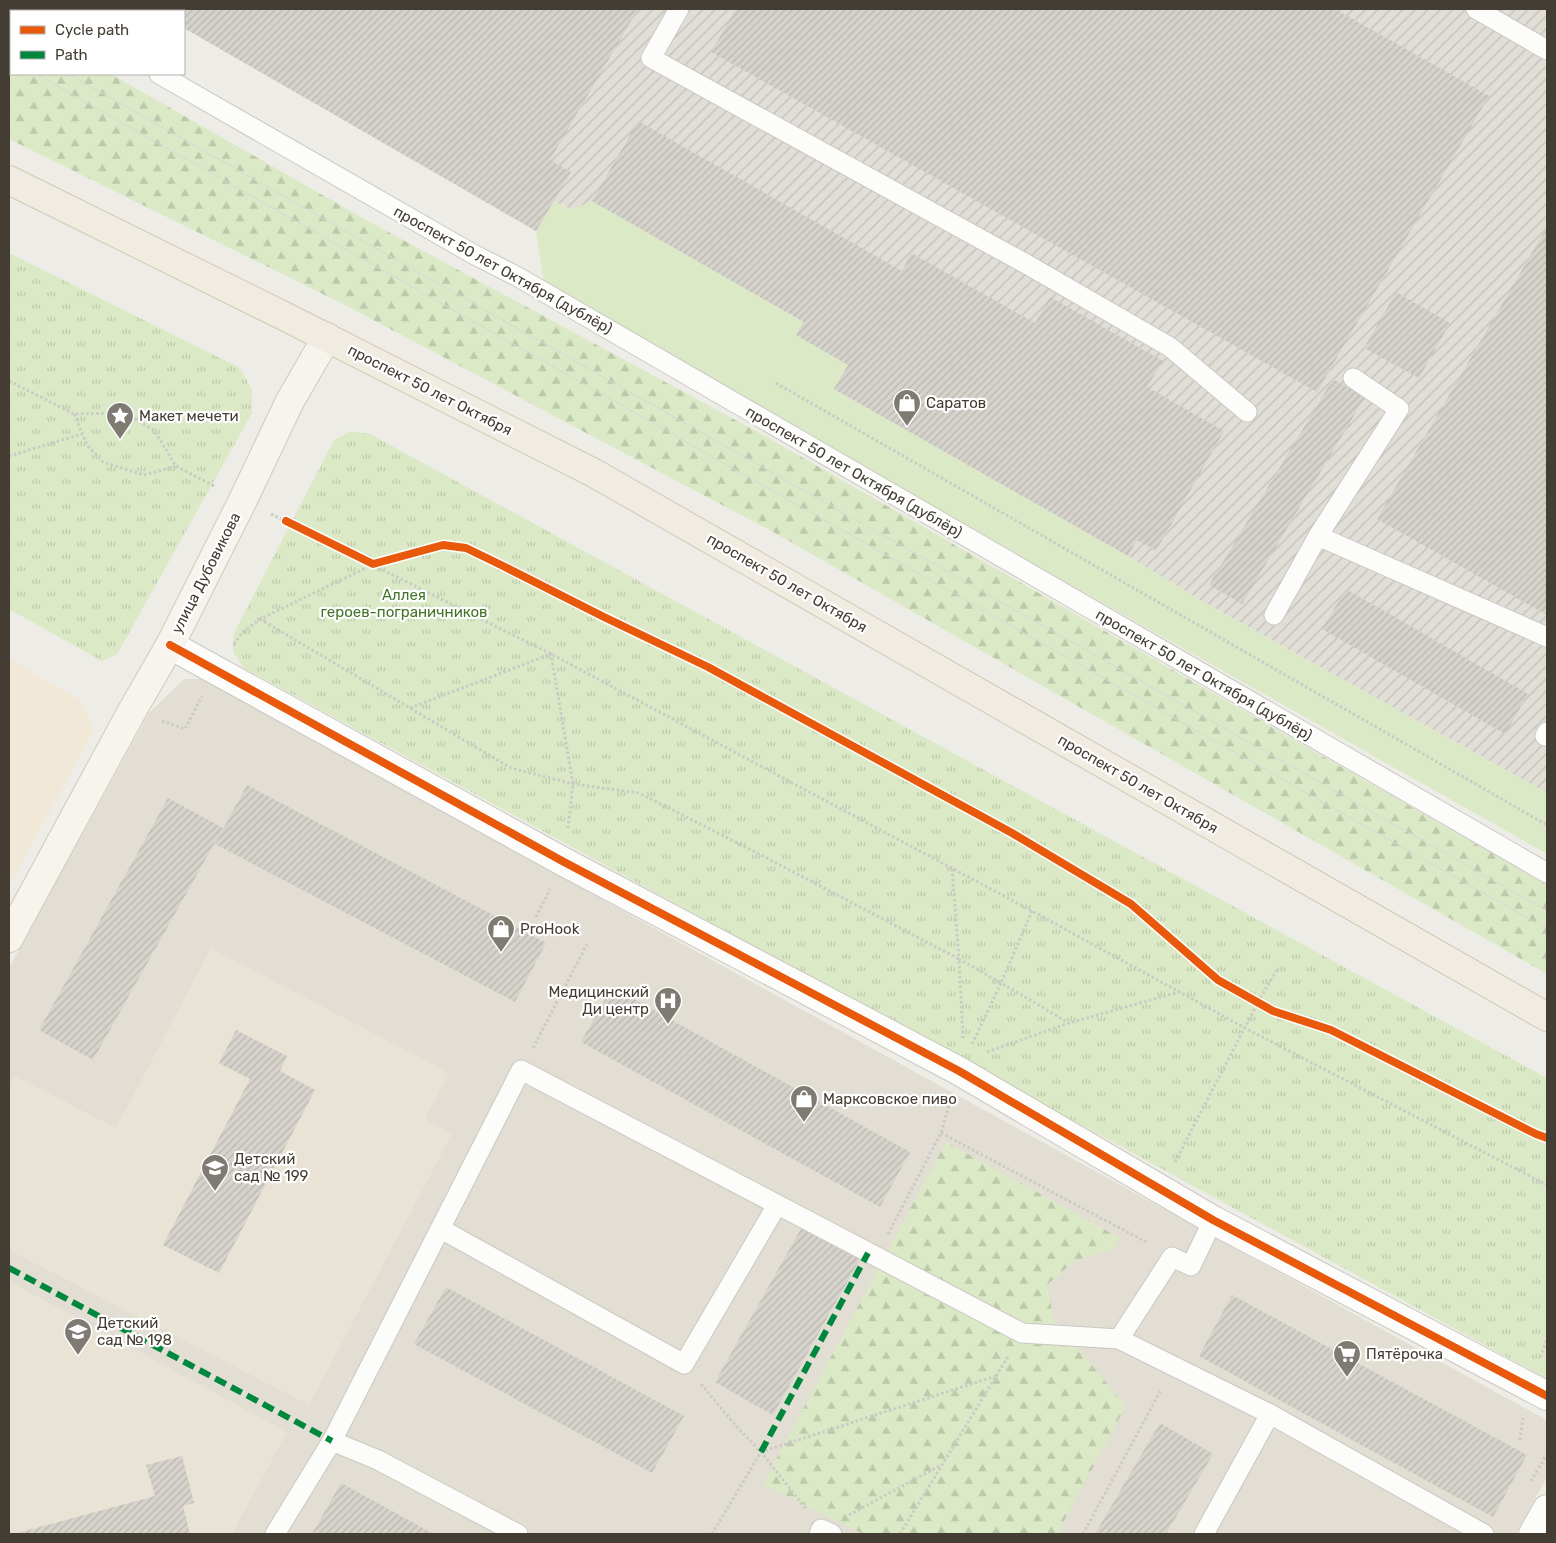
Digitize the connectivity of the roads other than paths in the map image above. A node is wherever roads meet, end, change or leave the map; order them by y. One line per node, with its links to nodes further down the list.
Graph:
1 (679, 9): 8 (lane)
2 (1476, 9): 3 (lane)
3 (1547, 50)
4 (161, 75): 13 (lane, проспект 50 лет Октября (дублёр))
5 (9, 180): 6 (main road, проспект 50 лет Октября)
6 (327, 337): 12 (street, улица Дубовикова); 15 (main road, проспект 50 лет Октября)
7 (1352, 378): 9 (lane)
8 (1247, 412)
9 (1318, 536): 10 (lane); 11 (lane)
10 (1274, 615)
11 (1547, 637)
12 (170, 645): 14 (street, улица Дубовикова); 17 (street)
13 (1547, 873)
14 (9, 938)
15 (1547, 1017)
16 (777, 1205): 18 (lane); 18 (lane); 19 (lane)
17 (1213, 1220): 19 (lane); 20 (street)
18 (441, 1229): 22 (lane)
19 (1119, 1339): 21 (lane)
20 (1547, 1396)
21 (1270, 1414): 26 (lane); 27 (lane)
22 (332, 1441): 24 (lane); 25 (lane)
23 (1547, 1509): 28 (street)
24 (275, 1534)
25 (518, 1534)
26 (1204, 1534)
27 (1484, 1534)
28 (1533, 1534)

